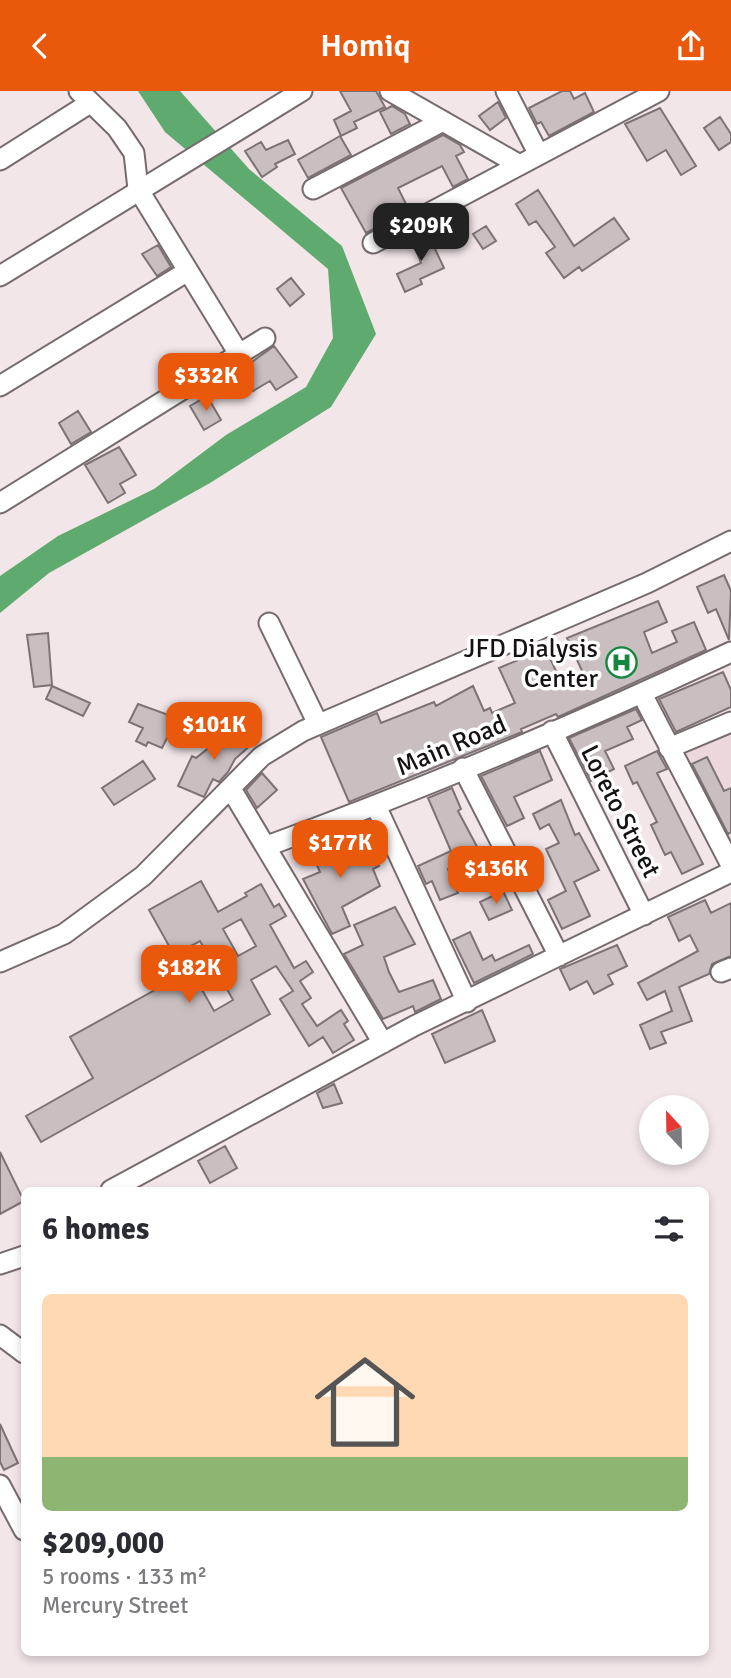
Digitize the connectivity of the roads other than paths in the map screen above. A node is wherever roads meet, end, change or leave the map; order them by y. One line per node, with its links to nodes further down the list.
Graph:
1 (302, 91): 10 (street)
2 (390, 91): 6 (street)
3 (506, 91): 7 (street)
4 (655, 92): 7 (street)
5 (84, 97): 8 (street); 10 (street)
6 (443, 121): 9 (street); 11 (street)
7 (538, 153): 9 (street)
8 (0, 160)
9 (518, 164): 12 (street)
10 (138, 189): 13 (street); 14 (street)
11 (313, 189)
12 (373, 243)
13 (188, 271): 16 (street); 17 (street)
14 (0, 276)
15 (265, 338): 16 (street)
16 (239, 354): 18 (street)
17 (0, 386)
18 (0, 503)
19 (731, 541): 24 (street)
20 (269, 623): 24 (street)
21 (731, 652): 22 (street, Main Road)
22 (642, 694): 25 (street, Main Road); 26 (street)
23 (731, 722): 26 (street)
24 (318, 724): 28 (street)
25 (552, 731): 27 (street, Main Road); 33 (street, Loreto Street)
26 (669, 748): 31 (street)
27 (463, 768): 29 (street, Main Road); 34 (street)
28 (231, 789): 30 (street); 35 (street)
29 (376, 806): 30 (street, Main Road); 36 (street)
30 (267, 846): 37 (street)
31 (731, 865)
32 (731, 872): 33 (street)
33 (644, 915): 34 (street)
34 (559, 956): 36 (street)
35 (0, 962)
36 (467, 1002): 37 (street)
37 (383, 1043): 38 (street)
38 (117, 1187)
39 (21, 1258): 40 (street)
40 (0, 1264)
41 (0, 1335): 42 (street)
42 (21, 1351)
43 (0, 1485): 44 (street)
44 (21, 1524)

